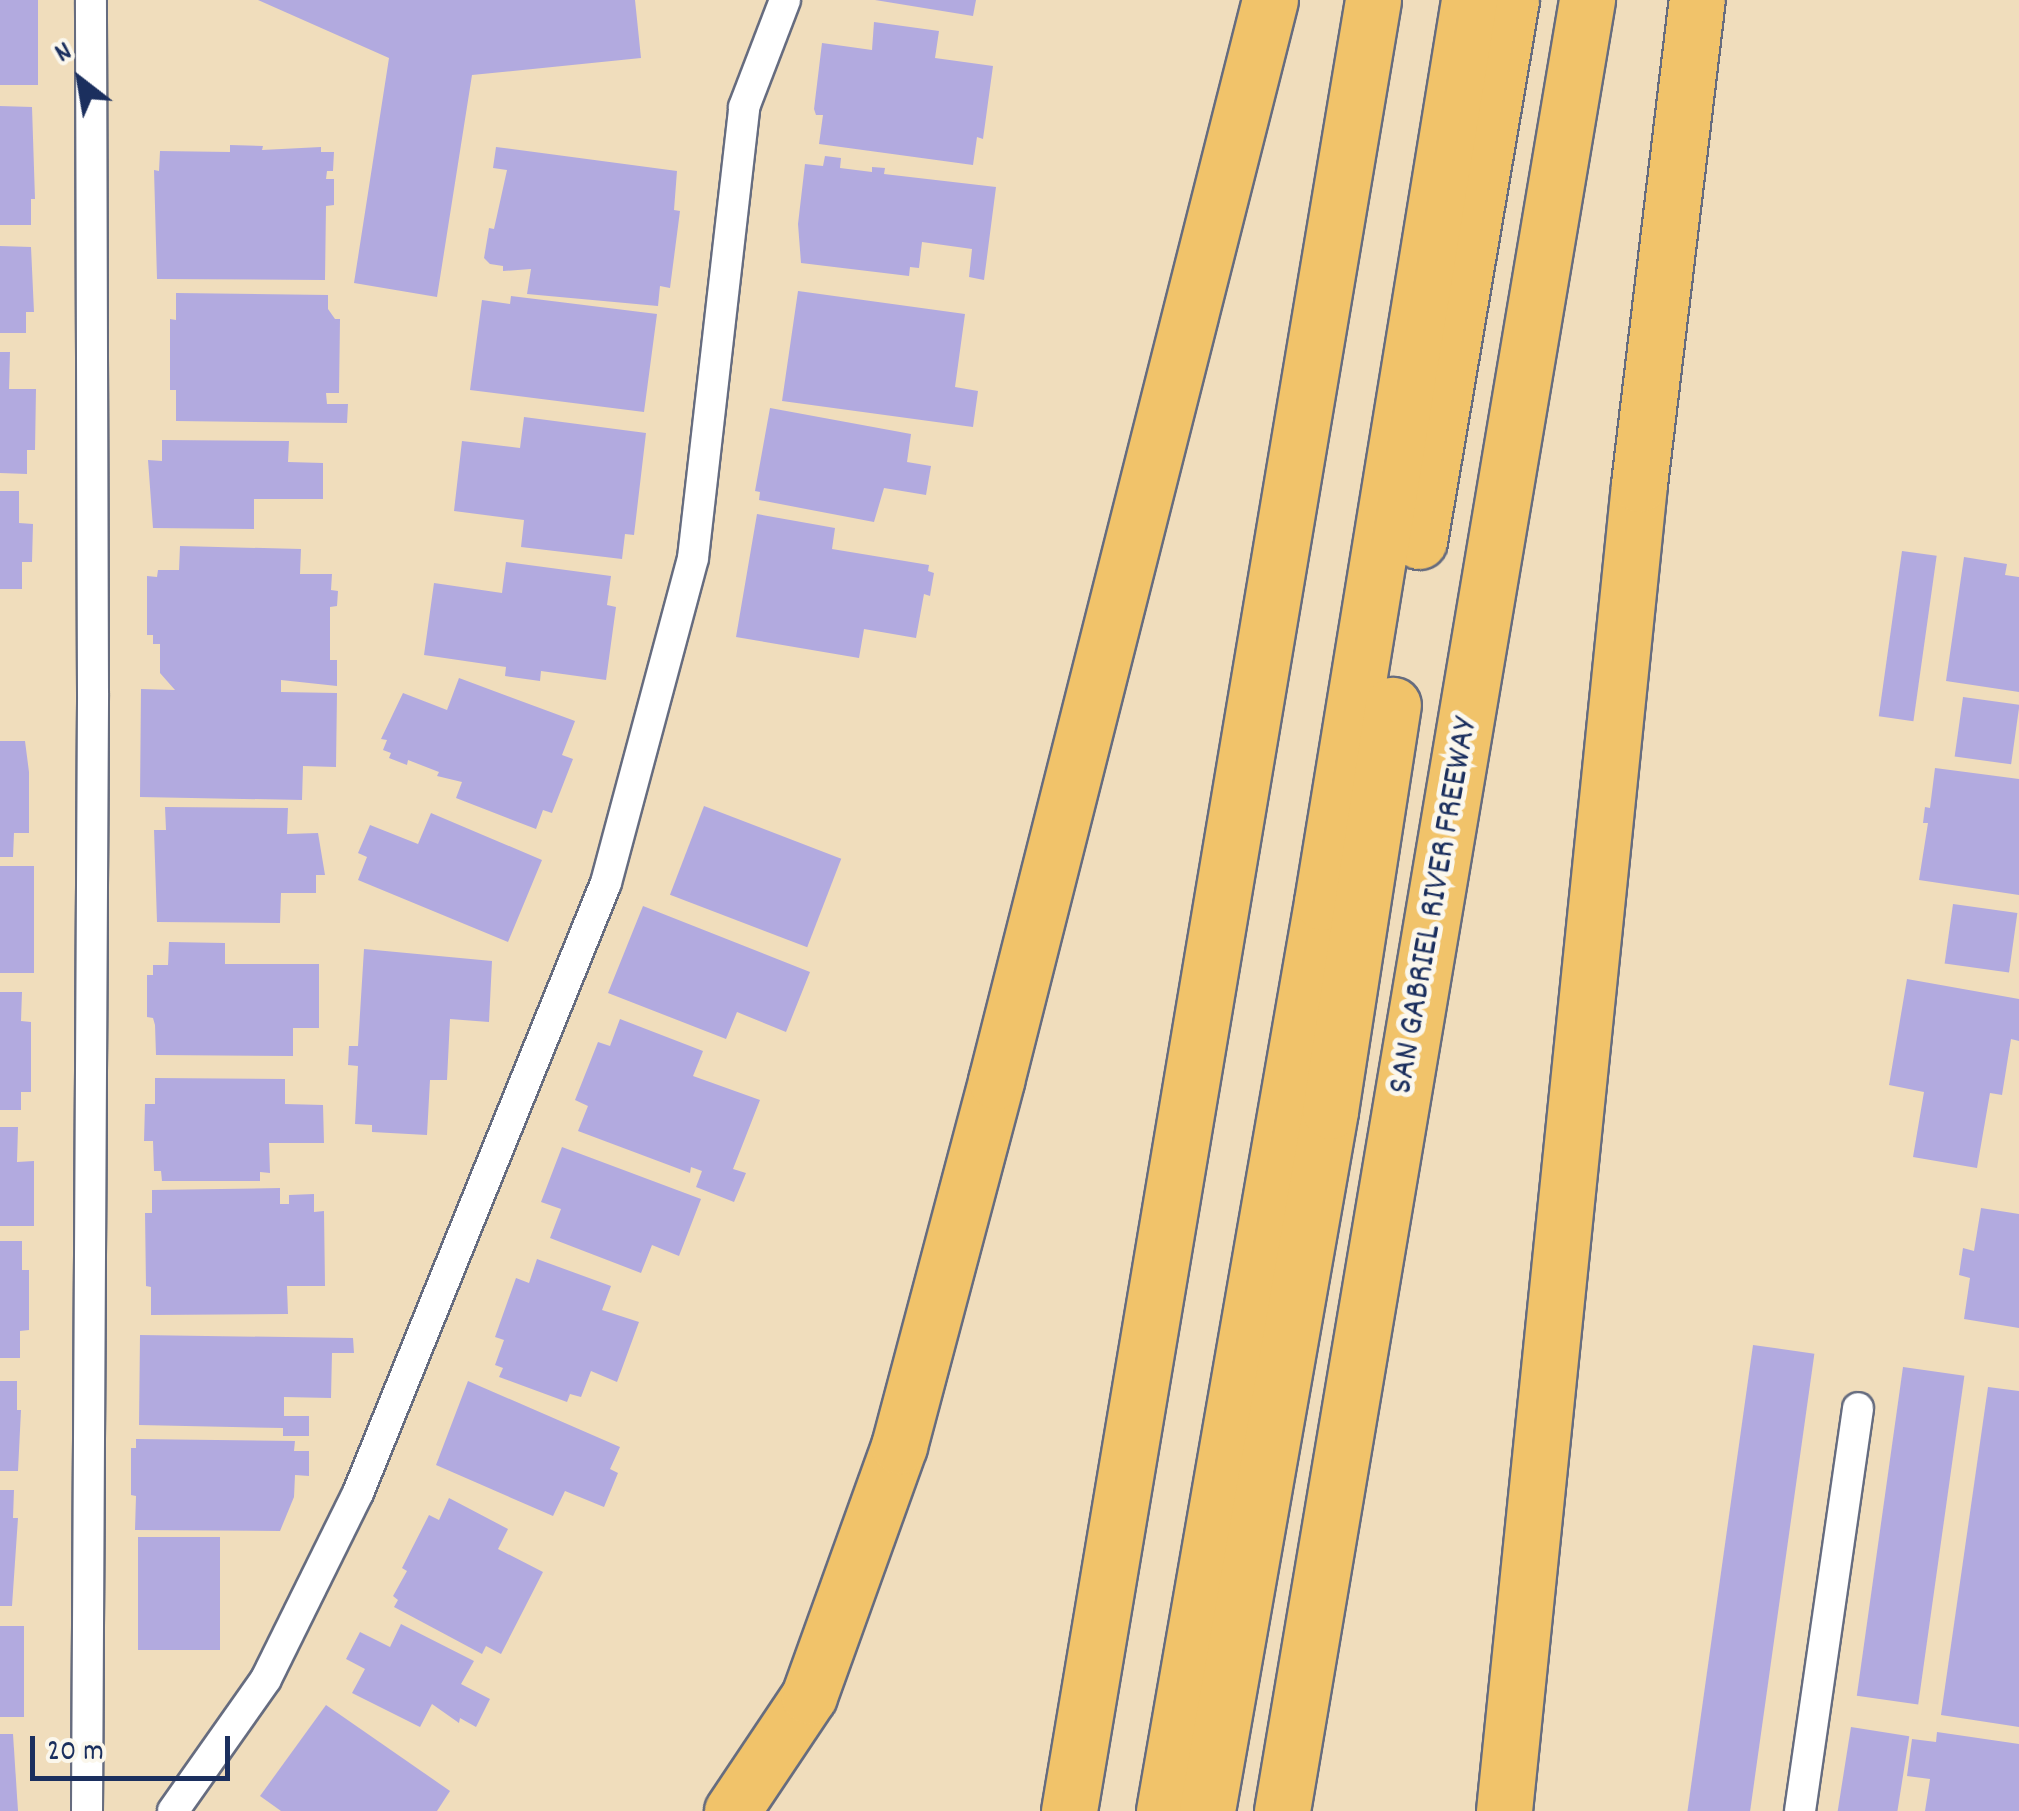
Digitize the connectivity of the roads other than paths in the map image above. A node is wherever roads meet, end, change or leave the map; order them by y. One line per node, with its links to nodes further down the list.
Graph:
1 (90, 0): 10 (lane)
2 (786, 0): 11 (lane)
3 (1270, 0): 12 (highway)
4 (1373, 0): 13 (highway)
5 (1469, 0): 14 (highway)
6 (1511, 0): 15 (highway)
7 (1587, 0): 16 (highway, SAN GABRIEL RIVER FREEWAY)
8 (1697, 0): 17 (highway)
9 (1858, 1408): 18 (lane)
10 (87, 1811)
11 (173, 1811)
12 (732, 1811)
13 (1070, 1811)
14 (1164, 1811)
15 (1207, 1811)
16 (1282, 1811)
17 (1504, 1811)
18 (1800, 1811)

